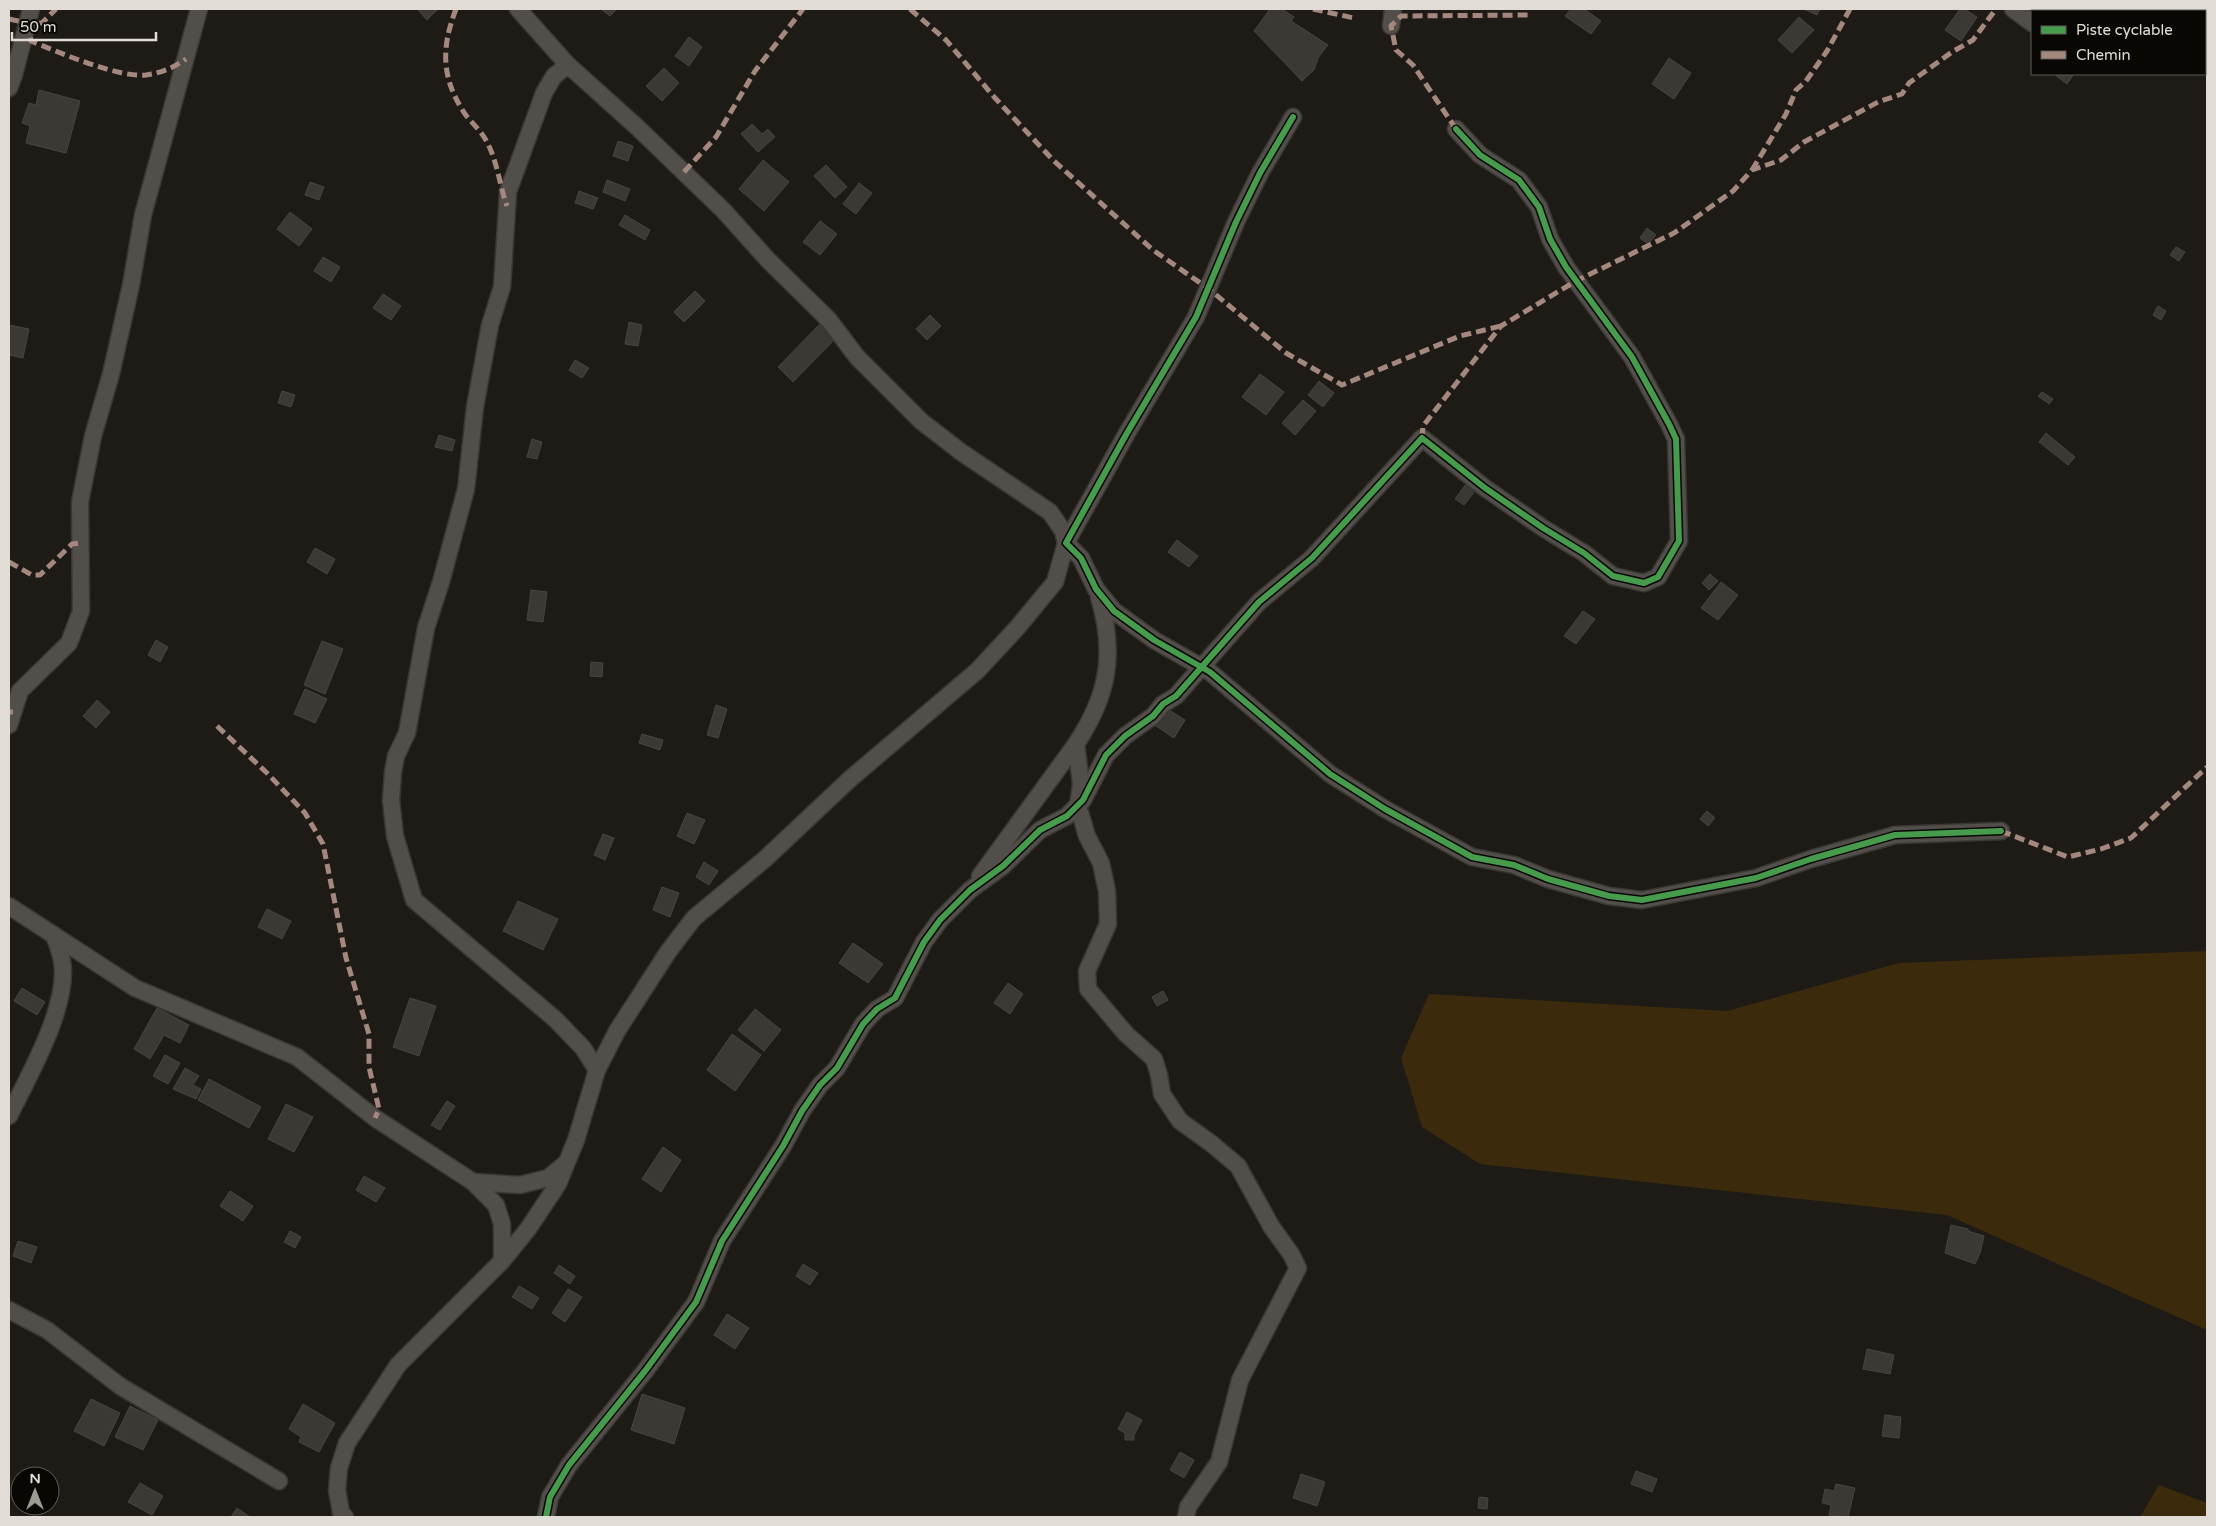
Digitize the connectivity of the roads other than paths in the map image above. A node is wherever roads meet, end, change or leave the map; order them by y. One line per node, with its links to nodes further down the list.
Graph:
1 (31, 9): 9 (street)
2 (199, 9): 15 (street)
3 (518, 9): 8 (street)
4 (1393, 9): 7 (street)
5 (2014, 9): 6 (street)
6 (2031, 23)
7 (1391, 26)
8 (568, 64): 12 (street); 22 (street)
9 (9, 88)
10 (1293, 118): 12 (street)
11 (1456, 129): 14 (street)
12 (1066, 543): 13 (street); 22 (street)
13 (1096, 589): 14 (street); 16 (street)
14 (1202, 668): 17 (street); 18 (street)
15 (9, 725)
16 (1076, 744): 17 (street); 19 (street)
17 (1078, 806): 19 (street); 31 (street)
18 (2001, 831)
19 (970, 890): 30 (street)
20 (9, 906): 21 (street)
21 (54, 935): 23 (street); 25 (street)
22 (597, 1070): 24 (street)
23 (9, 1116)
24 (568, 1161): 25 (street); 26 (street)
25 (473, 1182): 26 (street)
26 (502, 1261): 29 (street)
27 (9, 1310): 28 (street)
28 (279, 1481)
29 (345, 1517)
30 (546, 1517)
31 (1186, 1517)

